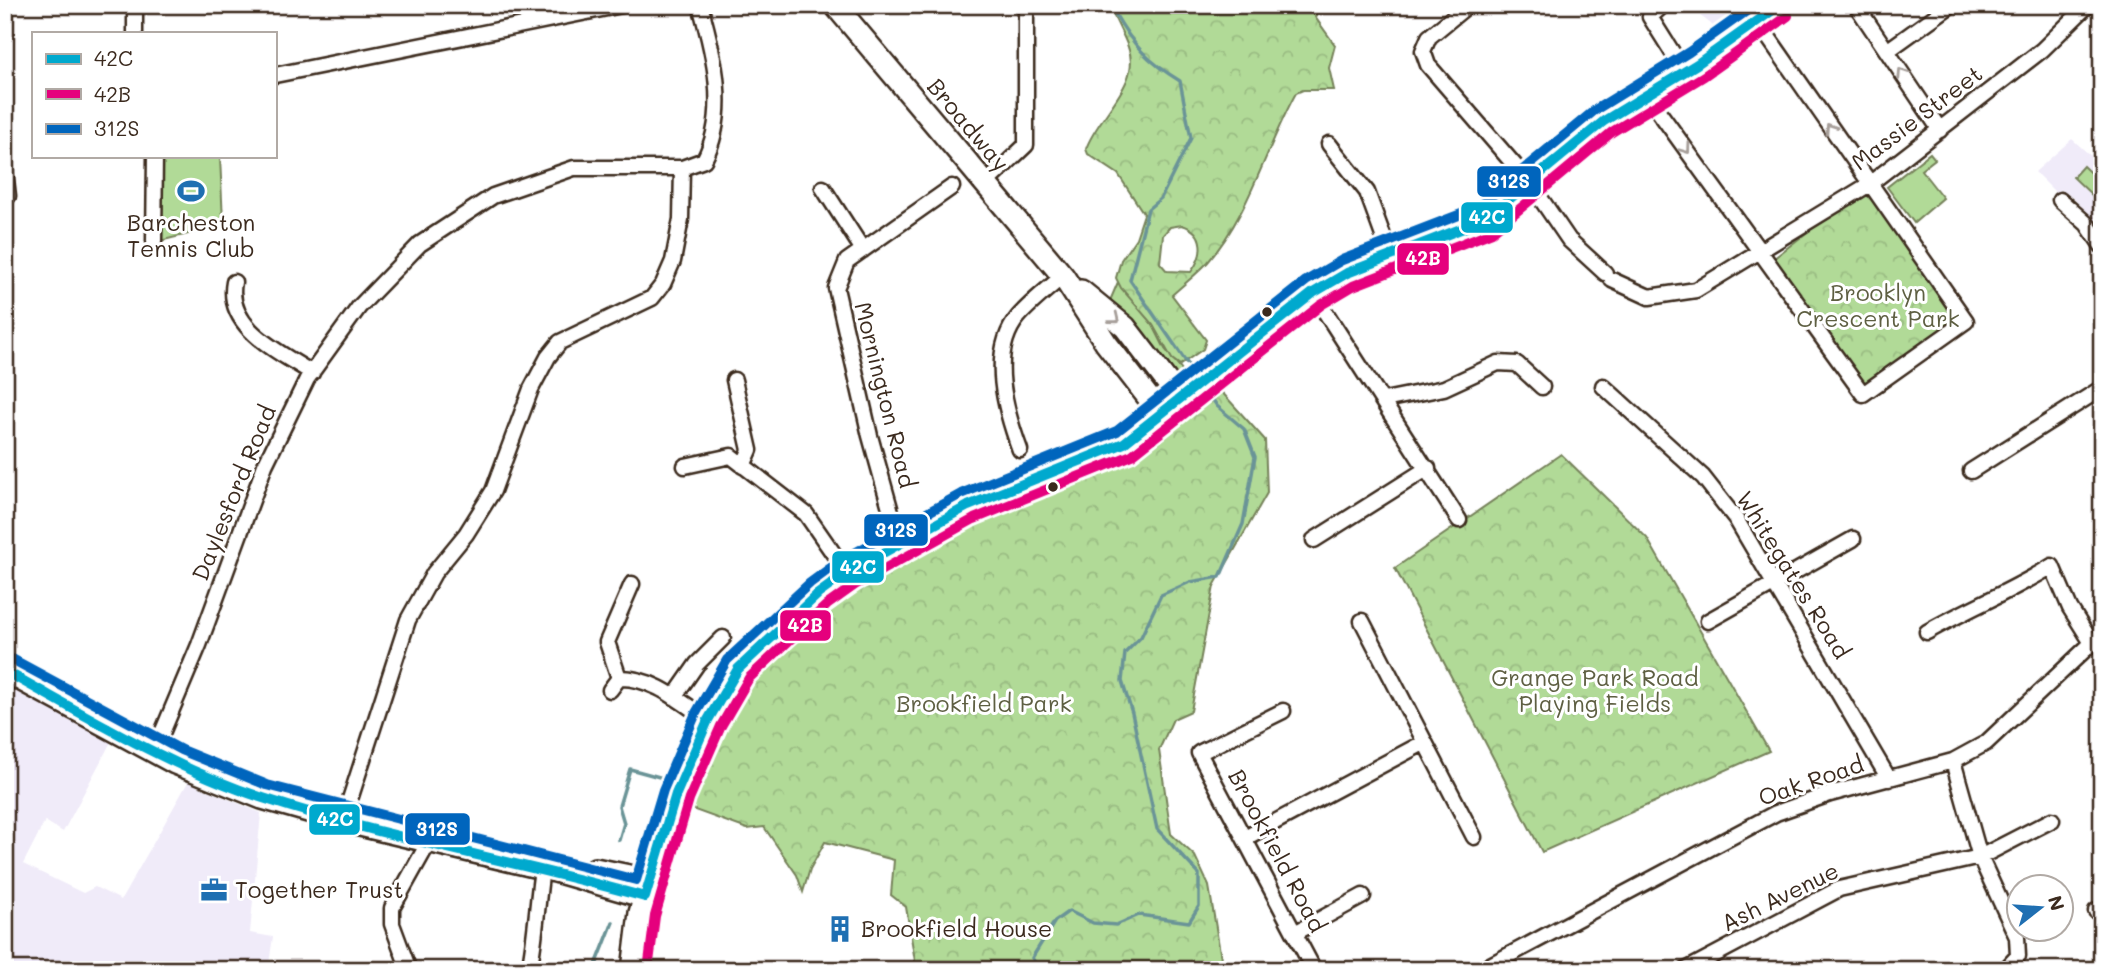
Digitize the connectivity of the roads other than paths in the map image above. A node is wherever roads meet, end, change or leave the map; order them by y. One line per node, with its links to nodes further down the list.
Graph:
1 (135, 5): 13 (street)
2 (622, 5): 16 (street)
3 (700, 5): 21 (street)
4 (1026, 5): 24 (street)
5 (1468, 5): 23 (street, Massie Street)
6 (1663, 5): 15 (street)
7 (1780, 5): 12 (main road)
8 (1856, 5): 14 (street)
9 (1951, 5): 14 (street)
10 (2088, 5): 18 (street, Massie Street)
11 (846, 11): 24 (street, Broadway)
12 (1757, 21): 15 (main road); 25 (street, one-way to 12)
13 (135, 32)
14 (1888, 51): 18 (street, one-way to 14)
15 (1684, 71): 17 (main road)
16 (276, 75)
17 (1646, 94): 23 (main road); 33 (street, one-way to 33)
18 (1940, 130): 25 (street, Massie Street)
19 (1329, 144): 34 (street)
20 (155, 158): 30 (street)
21 (682, 168): 38 (street, Daylesford Road); 72 (street)
22 (5, 171): 28 (street)
23 (1530, 183): 33 (street, Massie Street); 34 (main road)
24 (984, 185): 35 (street, Broadway)
25 (1868, 185): 33 (street, Massie Street); 33 (street)
26 (952, 187): 32 (street, Mornington Road)
27 (823, 188): 32 (street)
28 (7, 197)
29 (2060, 201): 31 (street)
30 (154, 241)
31 (2102, 246)
32 (863, 250): 54 (street, Mornington Road)
33 (1761, 251)
34 (1390, 255): 37 (main road)
35 (1063, 276): 43 (street, Broadway, one-way to 43); 45 (street, Broadway); 46 (street)
36 (234, 282): 38 (street)
37 (1313, 293): 43 (main road); 44 (street)
38 (312, 373): 68 (street, Daylesford Road)
39 (734, 380): 48 (street)
40 (1603, 386): 57 (street, Whitegates Road)
41 (1542, 387): 44 (street)
42 (2102, 388): 50 (street)
43 (1186, 396): 45 (main road)
44 (1384, 400): 49 (street)
45 (1162, 415): 54 (main road)
46 (1020, 450)
47 (685, 466): 48 (street)
48 (743, 466): 55 (street)
49 (1427, 468): 51 (street); 53 (street)
50 (1971, 471)
51 (1459, 520)
52 (1853, 539): 57 (street)
53 (1314, 540)
54 (900, 544): 55 (main road)
55 (847, 573): 66 (main road)
56 (632, 584): 64 (street)
57 (1775, 586): 59 (street); 70 (street, Whitegates Road)
58 (1362, 621): 67 (street)
59 (1708, 621)
60 (1927, 632): 62 (street)
61 (723, 638): 64 (street)
62 (2097, 641): 69 (street, Oak Road)
63 (5, 671): 68 (street)
64 (674, 697): 66 (street)
65 (1283, 710): 74 (street, Brookfield Road)
66 (708, 720): 78 (main road)
67 (1419, 745): 73 (street); 74 (street)
68 (154, 752): 72 (street)
69 (1953, 761): 70 (street, Oak Road); 76 (street)
70 (1889, 779): 81 (street, Oak Road)
71 (2052, 820): 76 (street, Ash Avenue)
72 (343, 821): 75 (street)
73 (1474, 837)
74 (1245, 838): 80 (street, Brookfield Road)
75 (430, 840): 77 (street); 82 (street)
76 (1980, 857): 87 (street, Ash Avenue); 88 (street)
77 (548, 870): 78 (street); 83 (street)
78 (647, 888): 84 (main road)
79 (1363, 896): 80 (street)
80 (1295, 933): 85 (street, Brookfield Road)
81 (1504, 965): 86 (street, Oak Road)
82 (408, 970)
83 (529, 970)
84 (634, 970)
85 (1314, 970)
86 (1481, 970)
87 (1686, 970)
88 (2005, 970)

